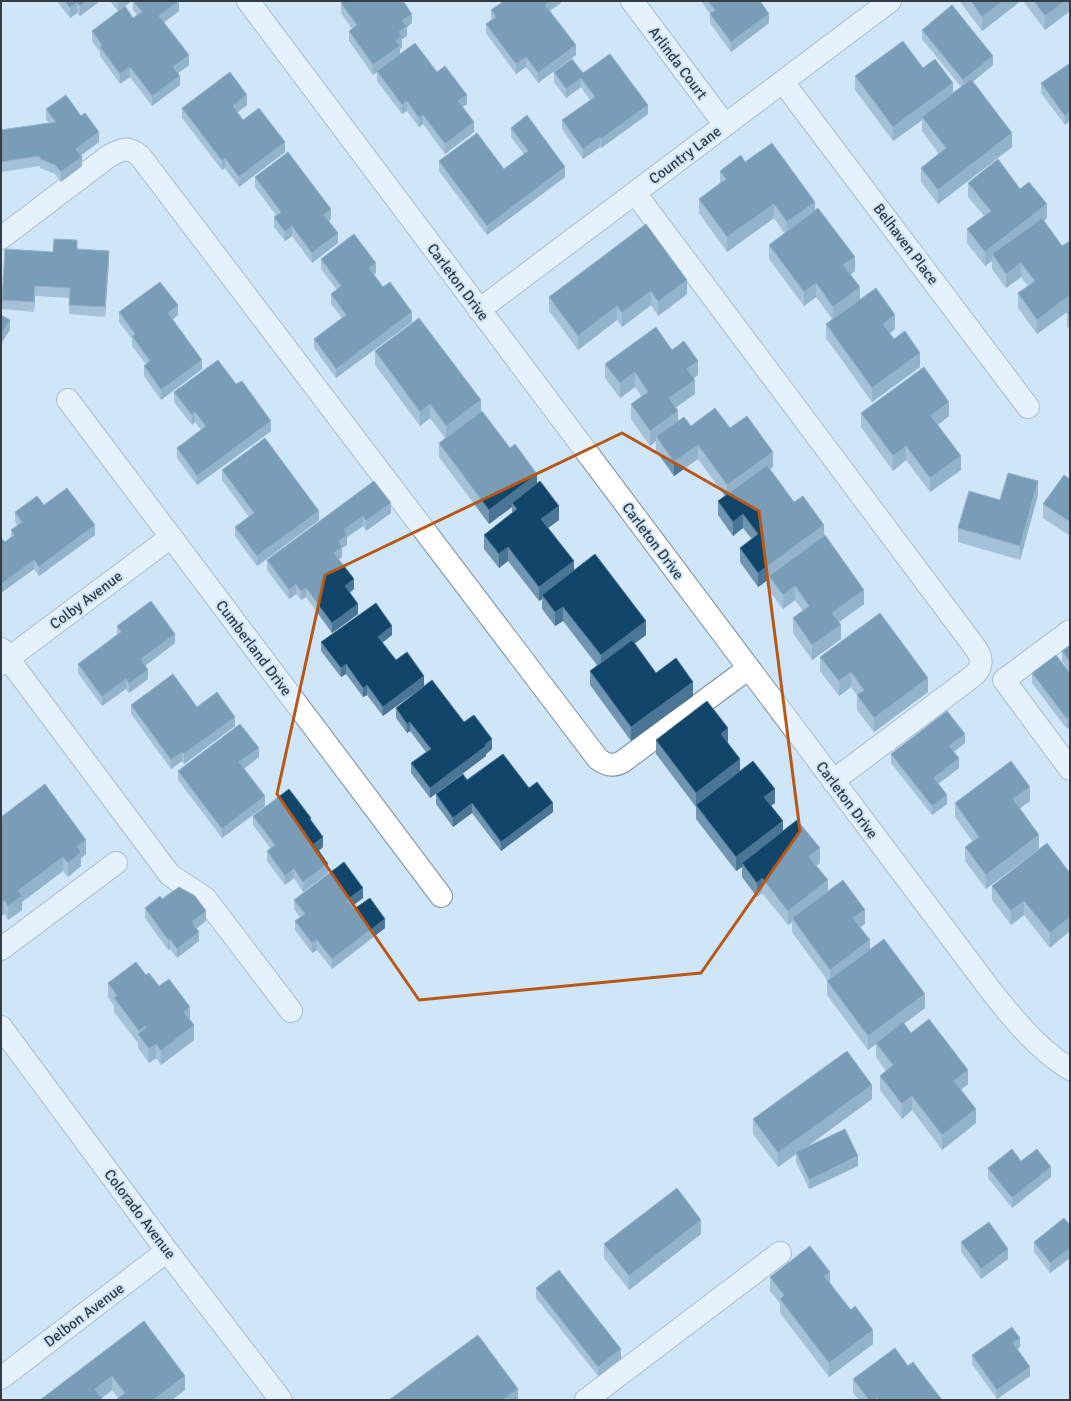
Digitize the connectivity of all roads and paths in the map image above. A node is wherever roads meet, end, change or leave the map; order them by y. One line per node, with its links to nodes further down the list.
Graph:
1 (248, 1): 8 (street, Carleton Drive)
2 (632, 1): 5 (street, Arlinda Court)
3 (890, 1): 4 (street, Country Lane)
4 (783, 82): 5 (street, Country Lane); 10 (street, Belhaven Place)
5 (725, 125): 6 (street, Country Lane)
6 (635, 193): 8 (street, Country Lane); 16 (street)
7 (1, 238): 14 (street)
8 (480, 310): 14 (street, Carleton Drive)
9 (68, 400): 11 (street, Cumberland Drive)
10 (1028, 407)
11 (171, 537): 13 (street, Colby Avenue); 18 (street, Cumberland Drive)
12 (1070, 631): 15 (street)
13 (3, 657): 20 (street)
14 (748, 668): 16 (street, Carleton Drive)
15 (1070, 769)
16 (833, 780): 22 (street, Carleton Drive)
17 (116, 863): 19 (street)
18 (441, 896)
19 (1, 949)
20 (291, 1011)
21 (1, 1027): 23 (street, Colorado Avenue)
22 (1070, 1069)
23 (167, 1252): 25 (street, Delbon Avenue); 26 (street, Colorado Avenue)
24 (780, 1253): 27 (street)
25 (1, 1378)
26 (281, 1400)
27 (586, 1400)

